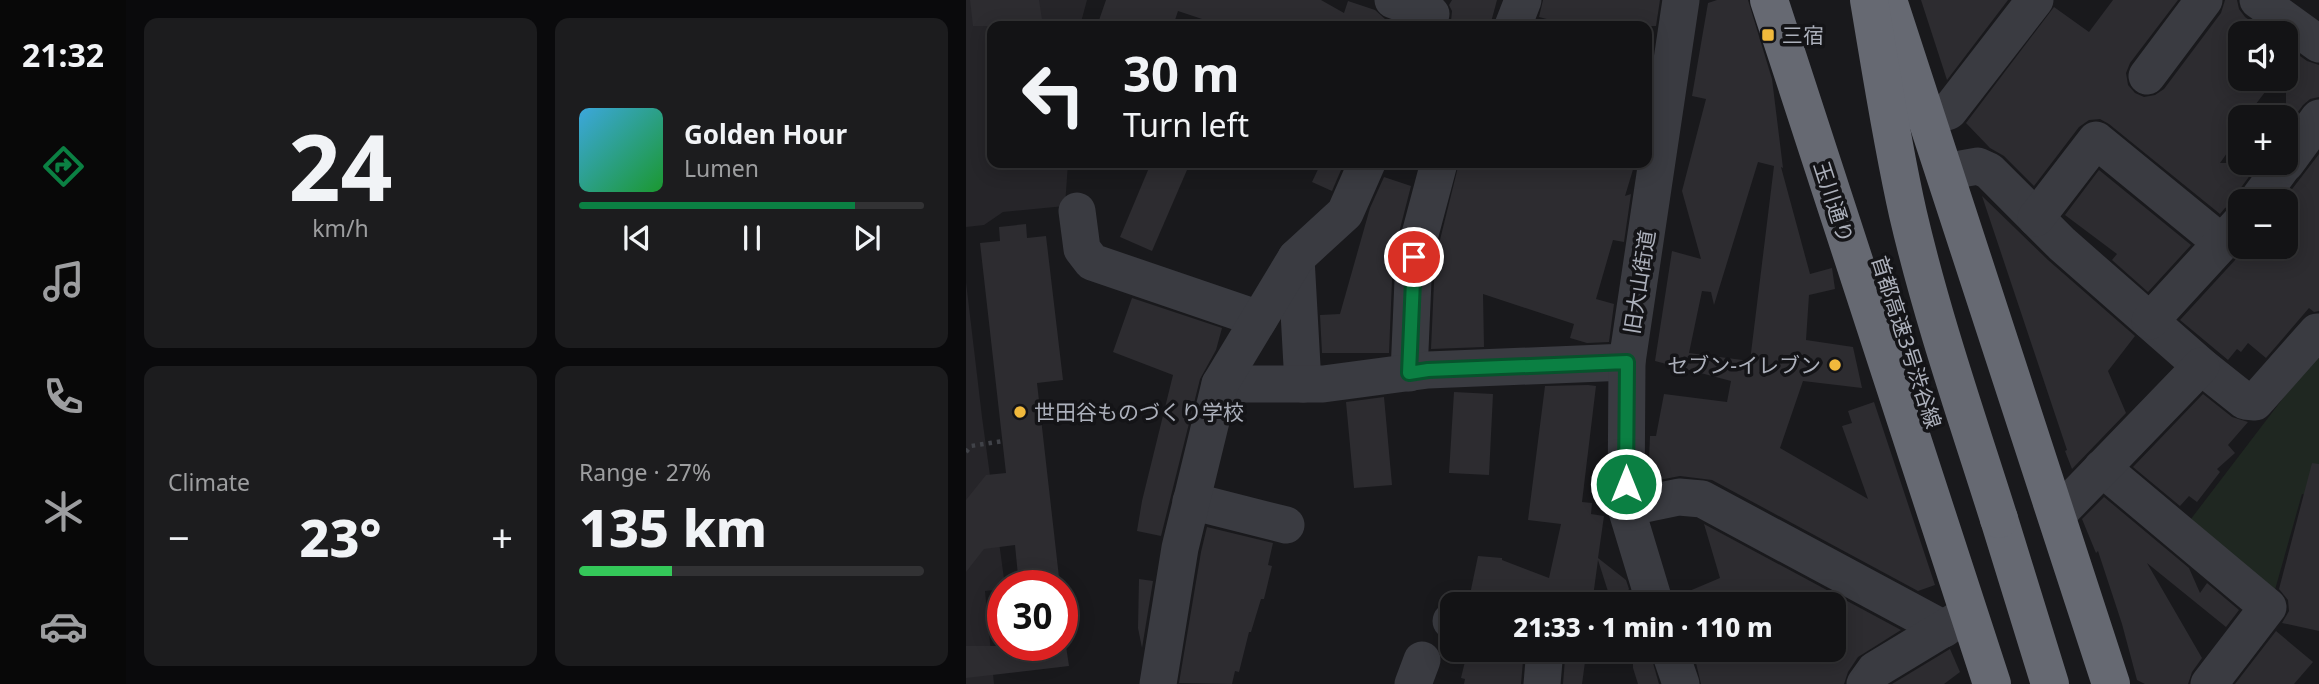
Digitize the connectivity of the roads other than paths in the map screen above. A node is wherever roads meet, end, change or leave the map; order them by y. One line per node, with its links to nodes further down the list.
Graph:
1 (1393, 0): 11 (street)
2 (1681, 0): 13 (street, 旧大山街道)
3 (1769, 0): 42 (highway, 玉川通り)
4 (1796, 0): 50 (highway, 首都高速3号渋谷線)
5 (1869, 0): 51 (highway, bridge)
6 (1878, 0): 52 (highway)
7 (1888, 0): 15 (highway)
8 (2035, 0): 15 (street)
9 (2204, 0): 14 (street)
10 (2258, 0): 12 (street)
11 (1432, 13)
12 (2319, 44)
13 (1659, 59): 17 (street, 旧大山街道)
14 (2147, 76)
15 (1927, 118): 22 (highway)
16 (2319, 118): 18 (street)
17 (1652, 125)
18 (2298, 146)
19 (1365, 168): 27 (street)
20 (1438, 168): 33 (street)
21 (1647, 168): 31 (street, 旧大山街道)
22 (1944, 172): 24 (street); 39 (highway)
23 (1077, 211): 28 (street)
24 (2036, 218): 25 (street); 29 (street)
25 (2228, 231)
26 (2228, 236): 29 (street)
27 (1296, 258): 28 (street); 35 (street)
28 (1259, 319): 34 (street)
29 (2150, 321): 32 (street)
30 (2319, 332): 32 (street)
31 (1627, 362): 33 (street); 38 (street, 旧大山街道)
32 (2201, 366): 36 (street)
33 (1409, 373): 35 (street)
34 (1220, 384): 35 (street); 37 (street)
35 (1303, 384)
36 (2102, 468): 39 (street); 54 (street)
37 (1191, 501): 40 (street); 45 (street)
38 (1626, 508): 41 (street, 旧大山街道); 42 (street)
39 (2057, 515): 53 (highway)
40 (1286, 525)
41 (1651, 592)
42 (1956, 621): 48 (street); 49 (highway, 玉川通り)
43 (1544, 662): 46 (street)
44 (1673, 662): 47 (street)
45 (1158, 684)
46 (1542, 684)
47 (1681, 684)
48 (1865, 684)
49 (1992, 684)
50 (2018, 684)
51 (2050, 684)
52 (2097, 684)
53 (2110, 684)
54 (2208, 684)

